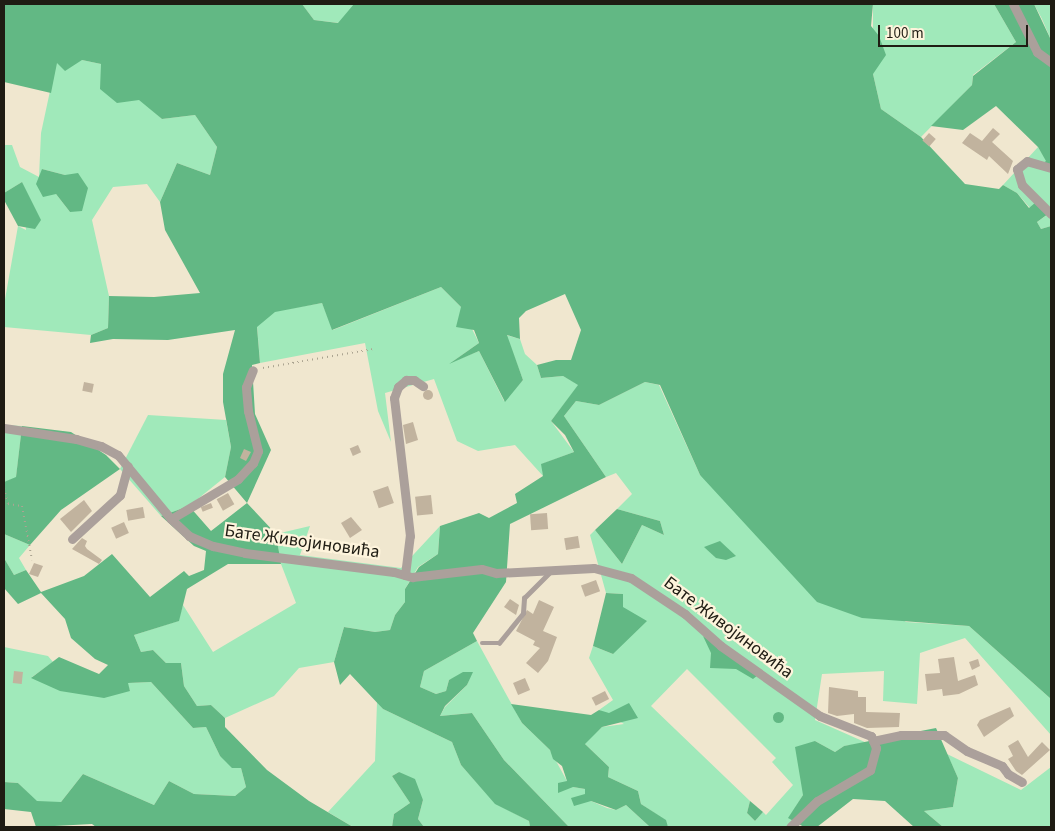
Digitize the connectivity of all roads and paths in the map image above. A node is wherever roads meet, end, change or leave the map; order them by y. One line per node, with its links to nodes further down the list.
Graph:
1 (1012, 4): 2 (street)
2 (1051, 62)
3 (1051, 168): 4 (street)
4 (1051, 214)
5 (373, 349): 6 (path)
6 (253, 370): 11 (street)
7 (423, 386): 15 (street)
8 (4, 428): 9 (street, Бате Живојиновића)
9 (128, 466): 11 (street, Бате Живојиновића); 12 (street)
10 (4, 488): 13 (path)
11 (172, 519): 15 (street, Бате Живојиновића)
12 (72, 539)
13 (32, 560)
14 (553, 569): 15 (street, Бате Живојиновића); 16 (lane); 17 (street, Бате Живојиновића)
15 (405, 575)
16 (482, 643)
17 (874, 741): 18 (street); 19 (street)
18 (1022, 782)
19 (790, 827)

